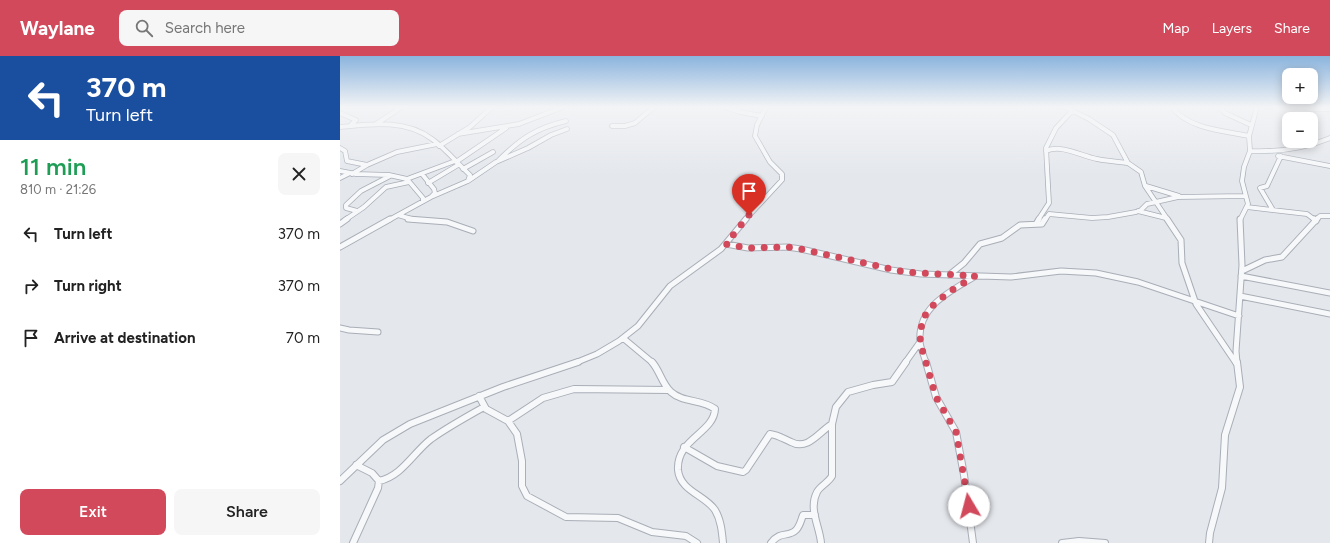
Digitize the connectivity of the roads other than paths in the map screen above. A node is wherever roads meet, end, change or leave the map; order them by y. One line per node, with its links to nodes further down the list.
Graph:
1 (415, 130): 15 (street)
2 (465, 130): 12 (street)
3 (488, 130): 12 (street)
4 (503, 130): 23 (street)
5 (537, 130): 22 (street)
6 (565, 130): 22 (street)
7 (756, 130): 54 (street)
8 (1055, 130): 17 (street)
9 (1105, 130): 24 (street)
10 (1218, 130): 13 (street)
11 (1250, 130): 13 (street)
12 (458, 134): 15 (street)
13 (1249, 136): 19 (street)
14 (1330, 138): 20 (street)
15 (438, 144): 23 (street); 25 (street)
16 (340, 148): 25 (street)
17 (1046, 151): 24 (street); 52 (street)
18 (493, 152): 27 (street)
19 (1250, 152): 20 (street); 39 (street)
20 (1267, 152): 21 (street)
21 (1281, 156): 26 (street); 44 (street)
22 (496, 162): 35 (street)
23 (456, 163): 27 (street); 29 (street); 31 (street)
24 (1128, 163): 37 (street)
25 (367, 165): 30 (street)
26 (1329, 166)
27 (463, 169): 29 (street); 35 (street)
28 (340, 171): 30 (street)
29 (449, 171): 36 (street)
30 (351, 173): 32 (street); 33 (street)
31 (422, 174): 34 (street); 36 (street)
32 (390, 176): 34 (street); 45 (street)
33 (340, 178)
34 (408, 180): 41 (street); 45 (street)
35 (468, 181): 40 (street)
36 (428, 183): 40 (street)
37 (1145, 186): 38 (street); 42 (street)
38 (1183, 196): 39 (street); 42 (street)
39 (1245, 196): 43 (street)
40 (431, 197): 41 (street)
41 (424, 201): 47 (street)
42 (1156, 203): 46 (street); 49 (street)
43 (1247, 207): 44 (street); 56 (street)
44 (1273, 210): 50 (street)
45 (357, 211): 51 (street)
46 (1138, 211): 49 (street); 52 (street)
47 (398, 215): 53 (street); 55 (street)
48 (1330, 216): 50 (street)
49 (1166, 218): 61 (street)
50 (1316, 221): 56 (street)
51 (340, 224)
52 (1036, 224): 57 (street)
53 (473, 231)
54 (726, 244): 57 (street); 66 (street)
55 (340, 247)
56 (1242, 273): 59 (street); 60 (street)
57 (949, 276): 58 (street)
58 (975, 276): 61 (street); 67 (street)
59 (1330, 293)
60 (1240, 296): 62 (street); 63 (street)
61 (1194, 300): 63 (street); 68 (street)
62 (1330, 314)
63 (1239, 316): 68 (street)
64 (340, 328): 65 (street)
65 (378, 332)
66 (623, 338): 69 (street); 70 (street)
67 (920, 342): 73 (street); 84 (street)
68 (1238, 364): 87 (street)
69 (669, 390): 72 (street); 74 (street)
70 (479, 396): 71 (street); 75 (street)
71 (484, 407): 72 (street); 77 (street)
72 (508, 421): 80 (street)
73 (832, 424): 74 (street); 78 (street)
74 (684, 447): 81 (street)
75 (356, 465): 76 (street); 77 (street)
76 (340, 481)
77 (379, 481): 79 (street)
78 (815, 515): 82 (street); 83 (street)
79 (353, 543)
80 (697, 543)
81 (723, 543)
82 (771, 543)
83 (822, 543)
84 (972, 543)
85 (1062, 543): 86 (street)
86 (1105, 543)
87 (1209, 543)

